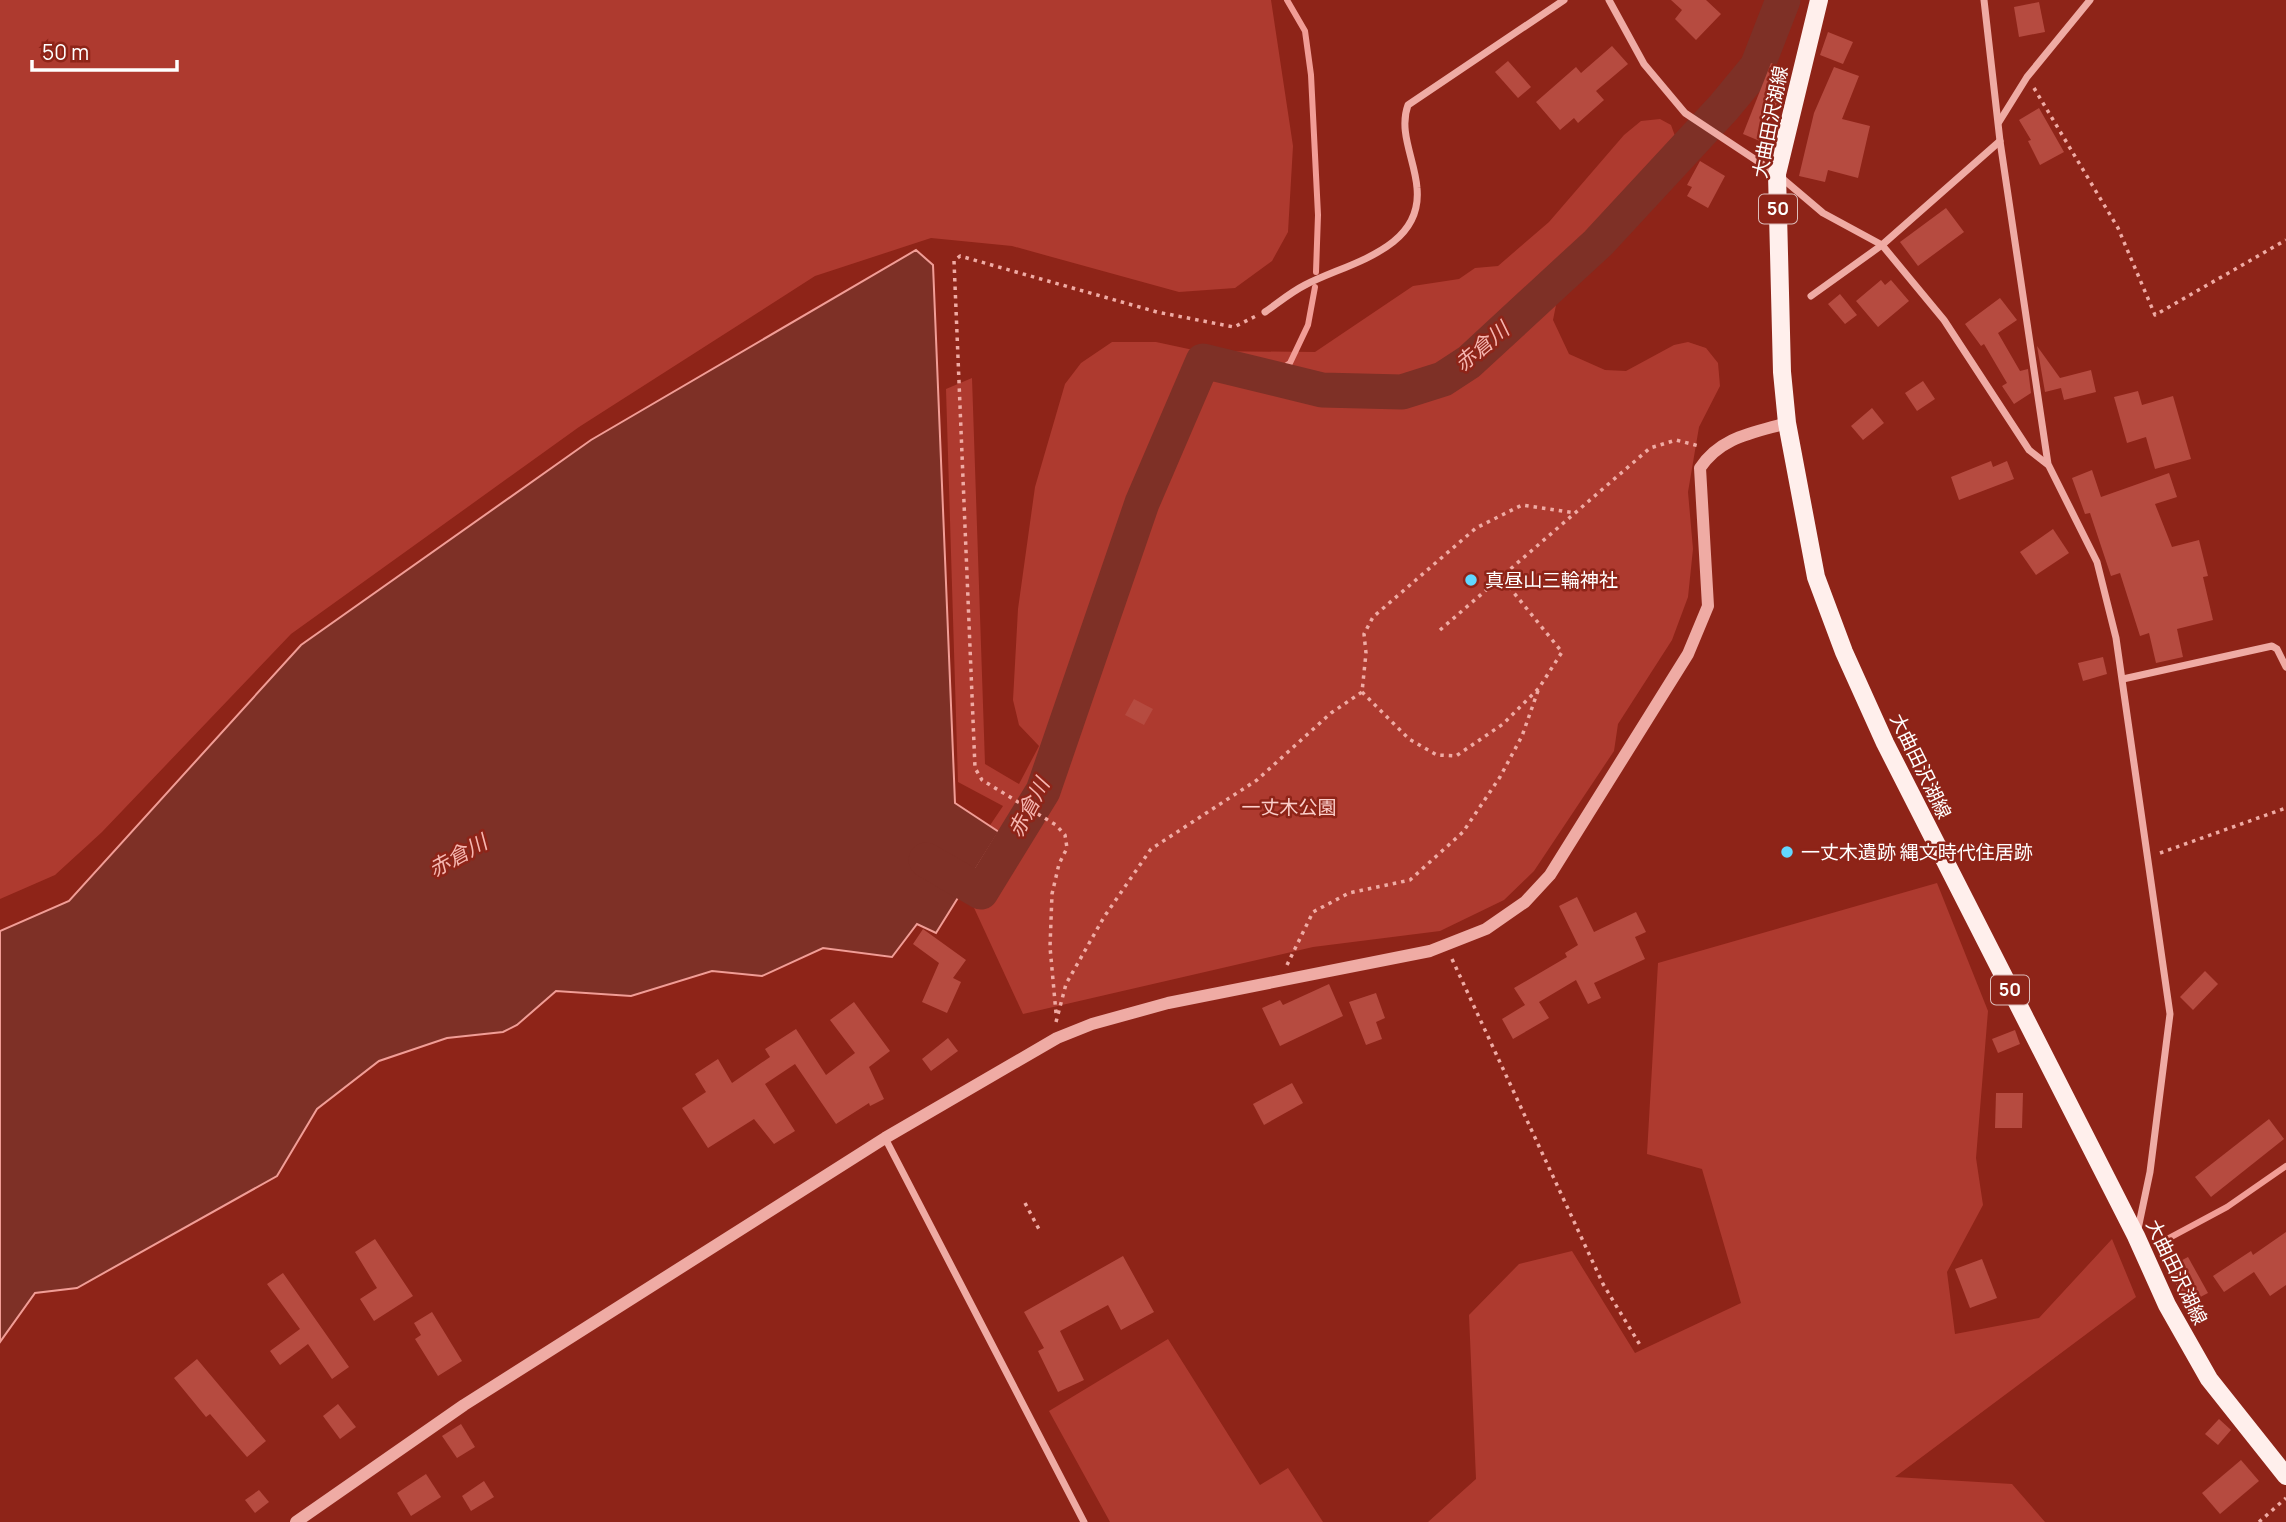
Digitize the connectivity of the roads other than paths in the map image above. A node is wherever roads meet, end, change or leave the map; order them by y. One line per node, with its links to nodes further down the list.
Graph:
1 (1564, 0): 11 (street)
2 (1609, 0): 8 (street)
3 (1819, 0): 8 (main road, 大曲田沢湖線 / 50)
4 (1984, 0): 6 (street)
5 (2090, 0): 6 (street)
6 (1999, 123): 7 (street)
7 (2000, 141): 9 (street); 13 (street)
8 (1777, 174): 9 (street); 12 (main road, 大曲田沢湖線 / 50)
9 (1882, 245): 10 (street); 13 (street)
10 (1811, 296)
11 (1265, 312)
12 (1787, 423): 16 (street); 17 (main road, 大曲田沢湖線 / 50)
13 (2048, 464): 15 (street)
14 (2286, 667): 15 (street)
15 (2123, 678): 17 (street)
16 (885, 1138): 19 (street); 20 (street)
17 (2136, 1236): 18 (main road, 大曲田沢湖線 / 50)
18 (2286, 1476)
19 (296, 1522)
20 (1084, 1522)

